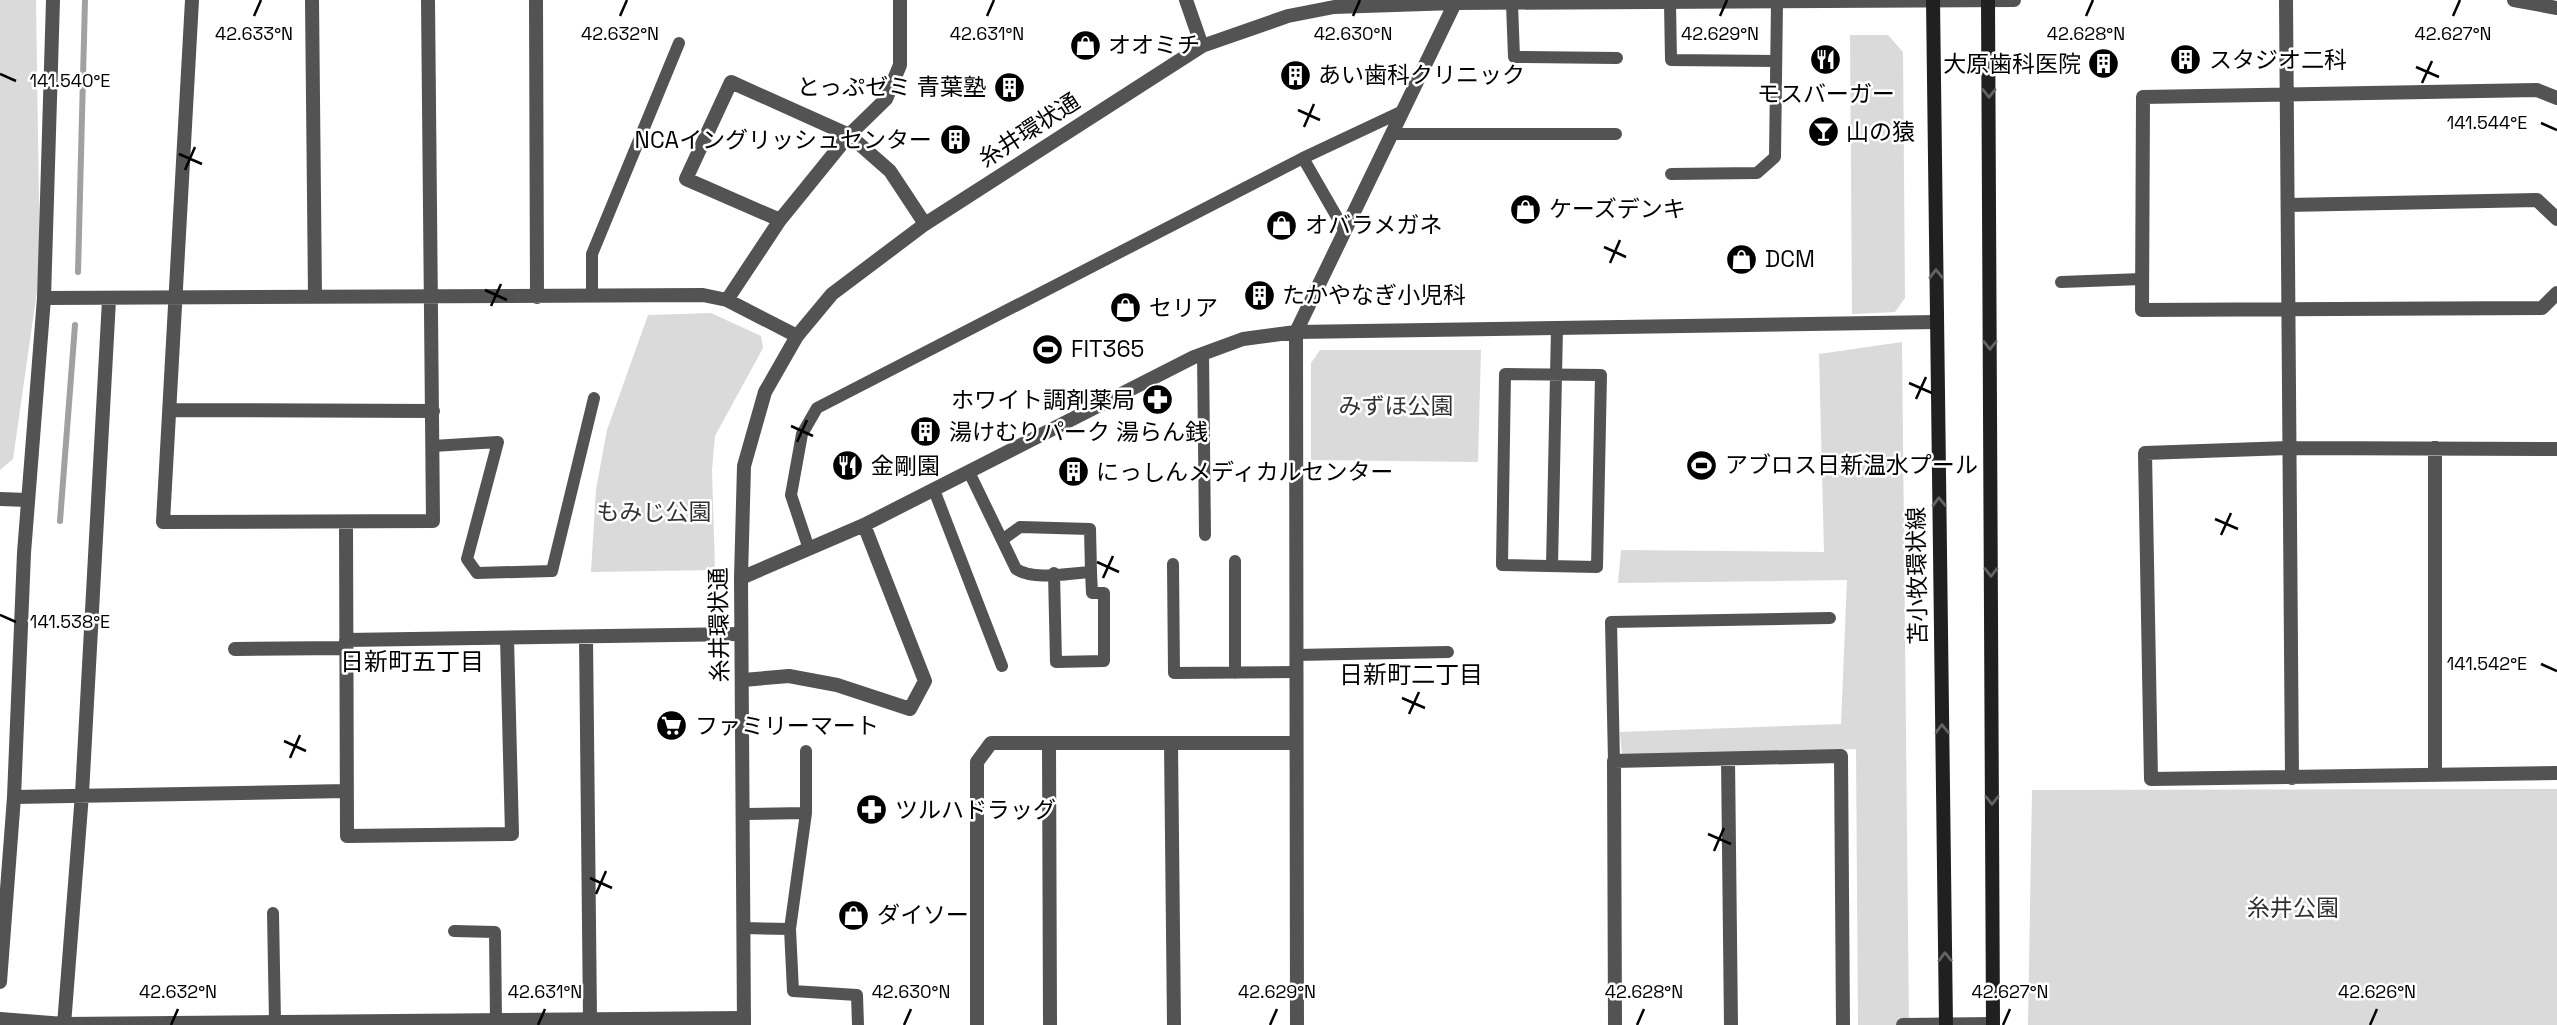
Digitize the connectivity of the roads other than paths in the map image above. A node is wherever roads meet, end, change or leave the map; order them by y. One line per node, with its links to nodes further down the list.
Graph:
1 (53, 0): 42 (street)
2 (192, 0): 44 (street)
3 (312, 0): 38 (street)
4 (428, 0): 39 (street)
5 (536, 0): 41 (street)
6 (900, 0): 27 (street)
7 (1186, 0): 19 (street)
8 (1988, 0): 9 (street, 糸井環状通); 12 (street, 糸井環状通); 113 (main road, one-way to 113)
9 (2014, 0)
10 (2286, 0): 22 (street)
11 (2514, 0): 17 (street)
12 (1933, 1): 13 (street, 糸井環状通); 47 (main road, 苫小牧環状線, one-way to 12)
13 (1777, 2): 15 (street, 糸井環状通); 21 (lane)
14 (1455, 3): 16 (street, 糸井環状通); 19 (street, 糸井環状通); 24 (street)
15 (1670, 3): 16 (street, 糸井環状通); 21 (lane)
16 (1512, 4): 20 (lane)
17 (2557, 8)
18 (679, 43): 40 (lane)
19 (1202, 46): 33 (street, 糸井環状通)
20 (1617, 58)
21 (1776, 61): 29 (lane)
22 (2287, 94): 23 (street); 30 (street); 35 (street)
23 (2557, 98)
24 (1403, 111): 25 (street); 28 (lane)
25 (1392, 134): 26 (lane); 34 (street)
26 (1616, 134)
27 (849, 135): 32 (street); 32 (street); 33 (street)
28 (1303, 158): 34 (lane); 68 (lane)
29 (1671, 174)
30 (2288, 205): 31 (street); 46 (street)
31 (2557, 219)
32 (780, 220): 45 (street)
33 (925, 224): 50 (street, 糸井環状通)
34 (1345, 231): 49 (street)
35 (2142, 279): 36 (lane); 46 (street)
36 (2061, 282)
37 (2557, 293): 46 (street)
38 (315, 296): 39 (street); 44 (street)
39 (433, 296): 41 (street); 55 (street)
40 (592, 296): 41 (street); 45 (street)
41 (537, 297)
42 (44, 298): 43 (street); 63 (street)
43 (108, 300): 44 (street); 97 (street)
44 (177, 300): 54 (street)
45 (727, 300): 50 (street)
46 (2288, 310): 57 (street)
47 (1936, 322): 48 (street); 123 (main road, 苫小牧環状線, one-way to 47)
48 (1557, 328): 49 (street); 52 (lane)
49 (1296, 332): 51 (street); 82 (street)
50 (797, 336): 74 (street, 糸井環状通)
51 (1203, 353): 60 (street); 66 (lane)
52 (1555, 375): 71 (lane); 71 (lane); 71 (lane)
53 (594, 398): 56 (lane)
54 (172, 410): 55 (street); 64 (street)
55 (432, 411): 56 (street)
56 (433, 446): 64 (street)
57 (2290, 448): 58 (street); 95 (street); 95 (street)
58 (2435, 448): 59 (street); 94 (street)
59 (2557, 449)
60 (969, 472): 61 (street); 67 (lane)
61 (934, 490): 65 (street); 83 (lane)
62 (0, 499): 63 (street)
63 (28, 500): 98 (street)
64 (346, 522): 79 (street)
65 (864, 526): 68 (street); 86 (street)
66 (1205, 535)
67 (1002, 540): 72 (lane); 73 (lane)
68 (809, 549): 74 (street)
69 (1235, 561): 85 (lane)
70 (1173, 564): 85 (lane)
71 (1552, 566)
72 (1091, 572): 73 (lane); 73 (lane)
73 (1054, 573)
74 (741, 578): 76 (street, 糸井環状通)
75 (1830, 618): 92 (lane)
76 (741, 635): 77 (street); 86 (street, 糸井環状通)
77 (586, 637): 78 (street); 107 (street)
78 (507, 638): 79 (street); 96 (street)
79 (346, 644): 80 (street); 96 (street)
80 (235, 649)
81 (1448, 652): 82 (lane)
82 (1296, 655): 84 (street)
83 (1002, 666)
84 (1296, 672): 85 (lane); 89 (street)
85 (1235, 673)
86 (743, 680): 100 (street, 糸井環状通)
87 (1049, 743): 88 (street); 115 (street); 116 (street)
88 (1171, 743): 89 (street); 117 (street)
89 (1296, 743): 118 (street)
90 (806, 751): 99 (lane)
91 (1728, 759): 92 (street); 120 (street); 121 (street)
92 (1614, 761): 119 (street)
93 (2557, 773): 94 (street)
94 (2435, 774): 95 (street)
95 (2292, 778)
96 (346, 791): 97 (street)
97 (82, 794): 98 (street); 112 (street)
98 (14, 797): 105 (street)
99 (806, 813): 100 (lane); 103 (lane)
100 (744, 814): 102 (street, 糸井環状通)
101 (273, 913): 110 (lane)
102 (744, 928): 103 (lane); 109 (street, 糸井環状通)
103 (790, 929): 114 (lane)
104 (454, 931): 108 (lane)
105 (0, 982)
106 (0, 1019): 112 (street)
107 (590, 1019): 108 (street); 109 (street)
108 (496, 1020): 111 (street)
109 (744, 1021)
110 (275, 1022): 111 (street); 112 (street)
111 (353, 1023)
112 (64, 1024)
113 (1993, 1024): 123 (street)
114 (858, 1025)
115 (977, 1025)
116 (1050, 1025)
117 (1174, 1025)
118 (1297, 1025)
119 (1615, 1025)
120 (1731, 1025)
121 (1843, 1025)
122 (1903, 1025): 123 (street)
123 (1946, 1025)

